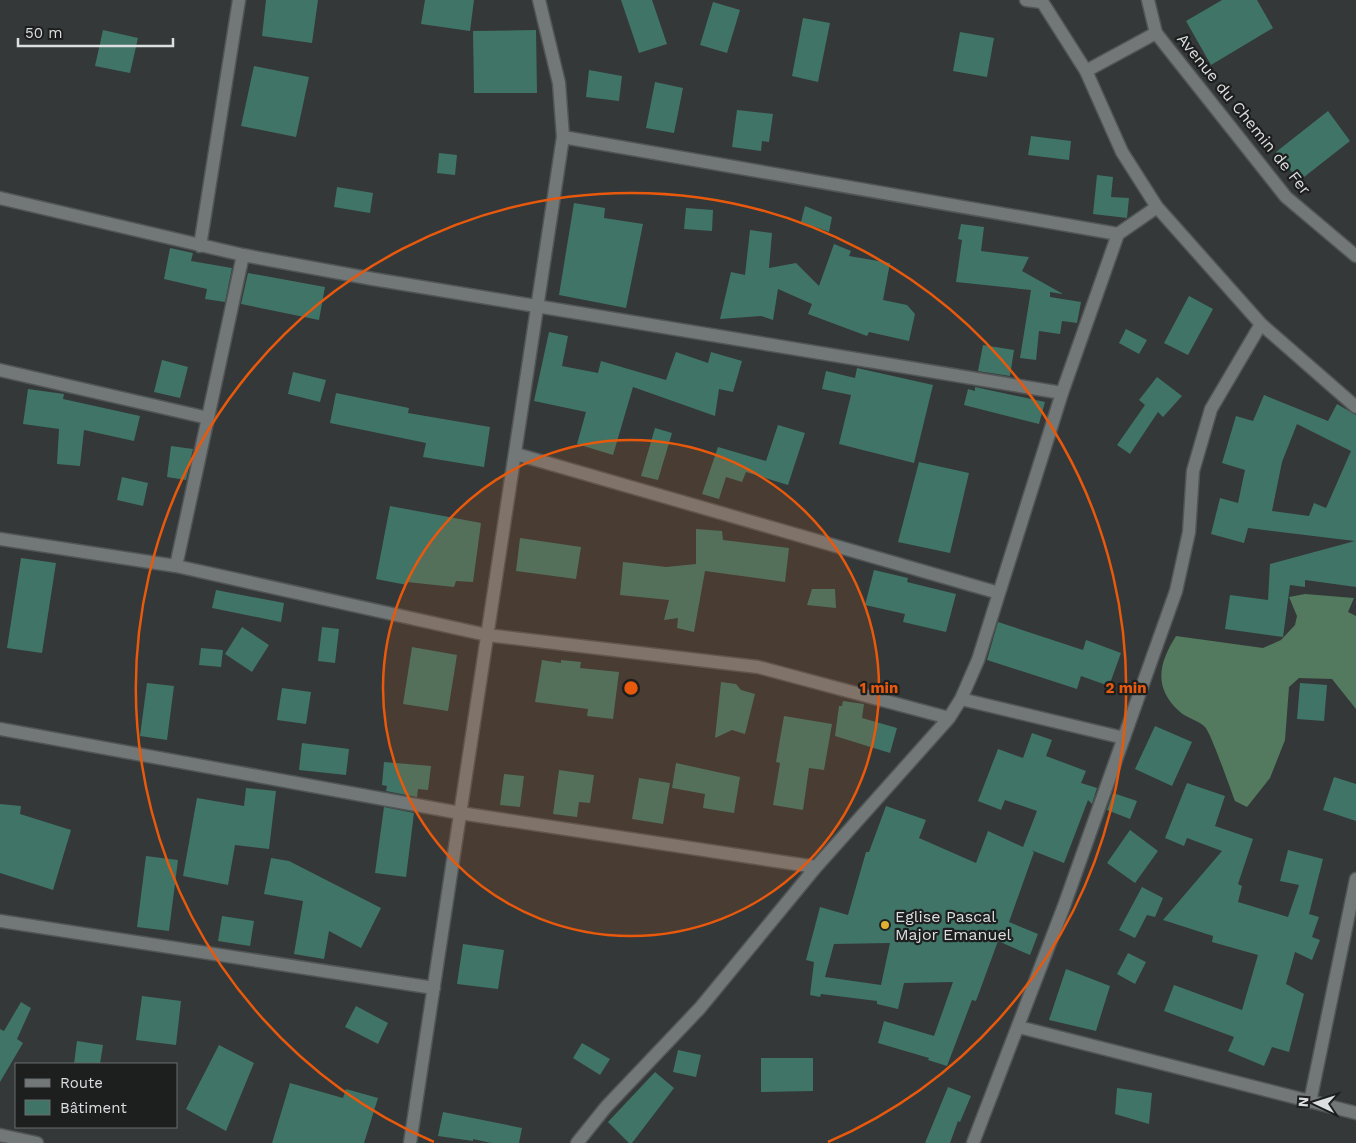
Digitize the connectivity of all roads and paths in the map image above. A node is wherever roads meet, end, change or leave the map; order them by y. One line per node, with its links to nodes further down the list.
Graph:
1 (239, 0): 12 (street)
2 (538, 0): 8 (street)
3 (1026, 0): 5 (street)
4 (1148, 0): 6 (street, Avenue du Chemin de Fer)
5 (1041, 1): 7 (street)
6 (1156, 33): 7 (street); 14 (street, Avenue du Chemin de Fer)
7 (1086, 71): 10 (street)
8 (563, 137): 11 (street); 15 (street)
9 (0, 198): 12 (street)
10 (1157, 207): 11 (street); 16 (street)
11 (1118, 234): 18 (street)
12 (200, 246): 13 (street)
13 (243, 255): 15 (street); 20 (street)
14 (1356, 256)
15 (537, 307): 18 (street); 21 (street)
16 (1261, 324): 19 (street); 29 (street)
17 (0, 370): 20 (street)
18 (1062, 394): 24 (street)
19 (1356, 407)
20 (208, 418): 23 (street)
21 (516, 454): 24 (street); 25 (street)
22 (0, 539): 23 (street)
23 (176, 566): 25 (street)
24 (999, 592): 26 (street)
25 (487, 635): 27 (street); 30 (street)
26 (961, 699): 27 (street); 29 (street)
27 (949, 718): 31 (street)
28 (0, 729): 30 (street)
29 (1124, 738): 35 (street)
30 (460, 813): 31 (street); 34 (street)
31 (816, 867): 41 (street)
32 (1356, 879): 36 (street)
33 (0, 921): 34 (street)
34 (434, 988): 40 (street)
35 (1019, 1027): 36 (street); 42 (street)
36 (1310, 1102): 37 (street)
37 (1356, 1113)
38 (0, 1135): 39 (street)
39 (37, 1143)
40 (410, 1143)
41 (577, 1143)
42 (972, 1143)

